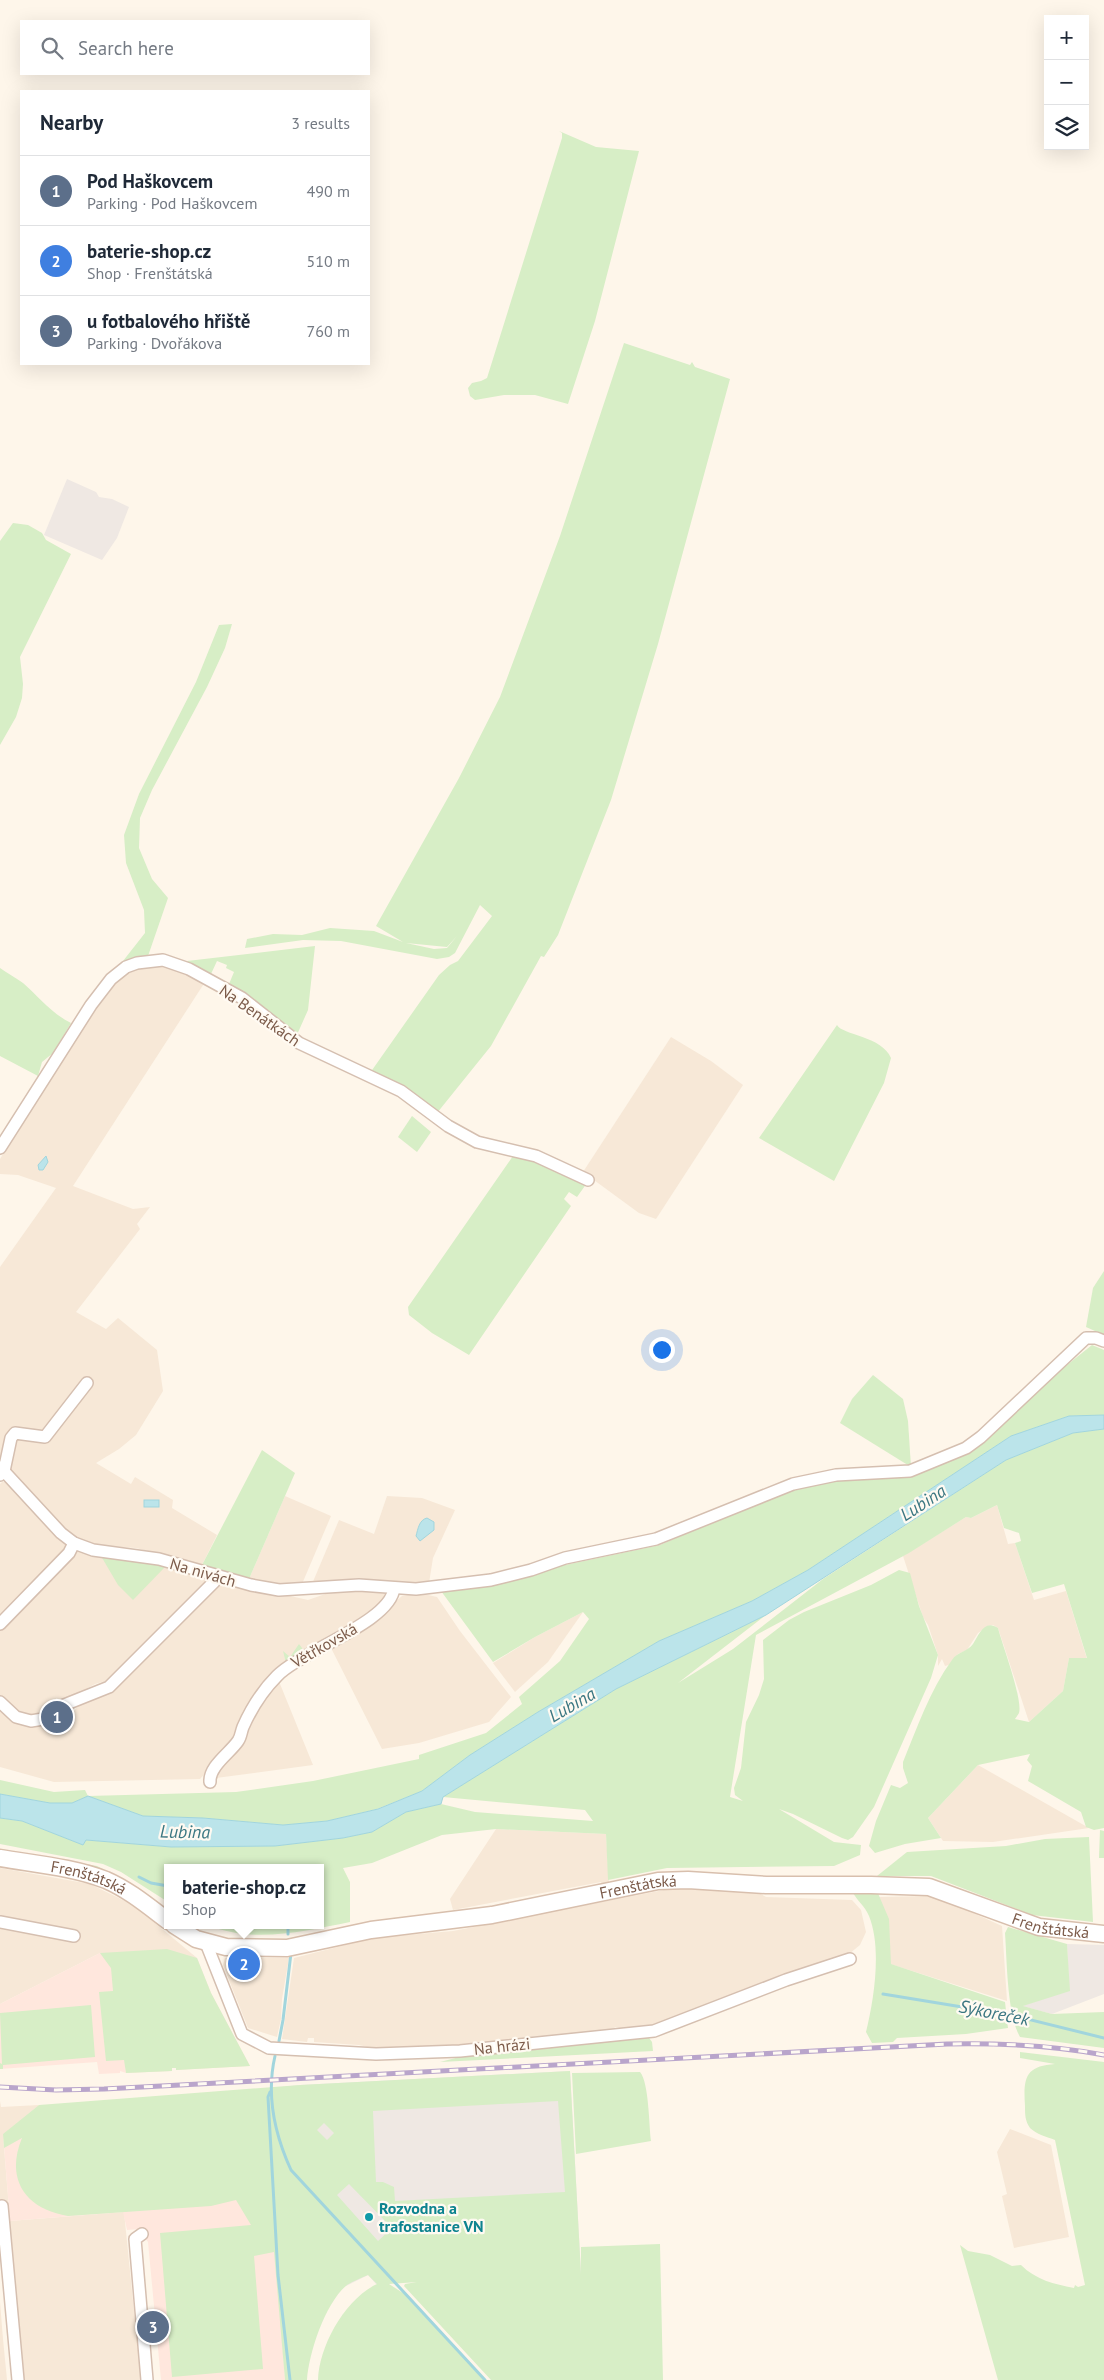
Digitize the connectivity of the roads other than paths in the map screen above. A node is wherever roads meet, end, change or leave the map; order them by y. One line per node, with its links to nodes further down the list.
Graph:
1 (0, 1148): 2 (street, Na Benátkách)
2 (588, 1180)
3 (1104, 1341): 8 (street, Na nivách)
4 (87, 1383): 5 (street)
5 (1, 1471): 6 (street, Na nivách)
6 (74, 1543): 7 (street, Na nivách); 9 (street)
7 (217, 1576): 8 (street, Na nivách); 10 (street)
8 (394, 1588): 11 (street, Větřkovská)
9 (0, 1624)
10 (0, 1702)
11 (210, 1782)
12 (0, 1858): 13 (main road, Frenštátská)
13 (164, 1917)
14 (0, 1922): 17 (street)
15 (179, 1929): 18 (main road, Frenštátská)
16 (1104, 1934): 18 (main road, Frenštátská)
17 (74, 1936)
18 (206, 1943): 19 (street, Na hrázi)
19 (850, 1959)
20 (2, 2206): 22 (street)
21 (142, 2234): 23 (street)
22 (18, 2380)
23 (147, 2380)

